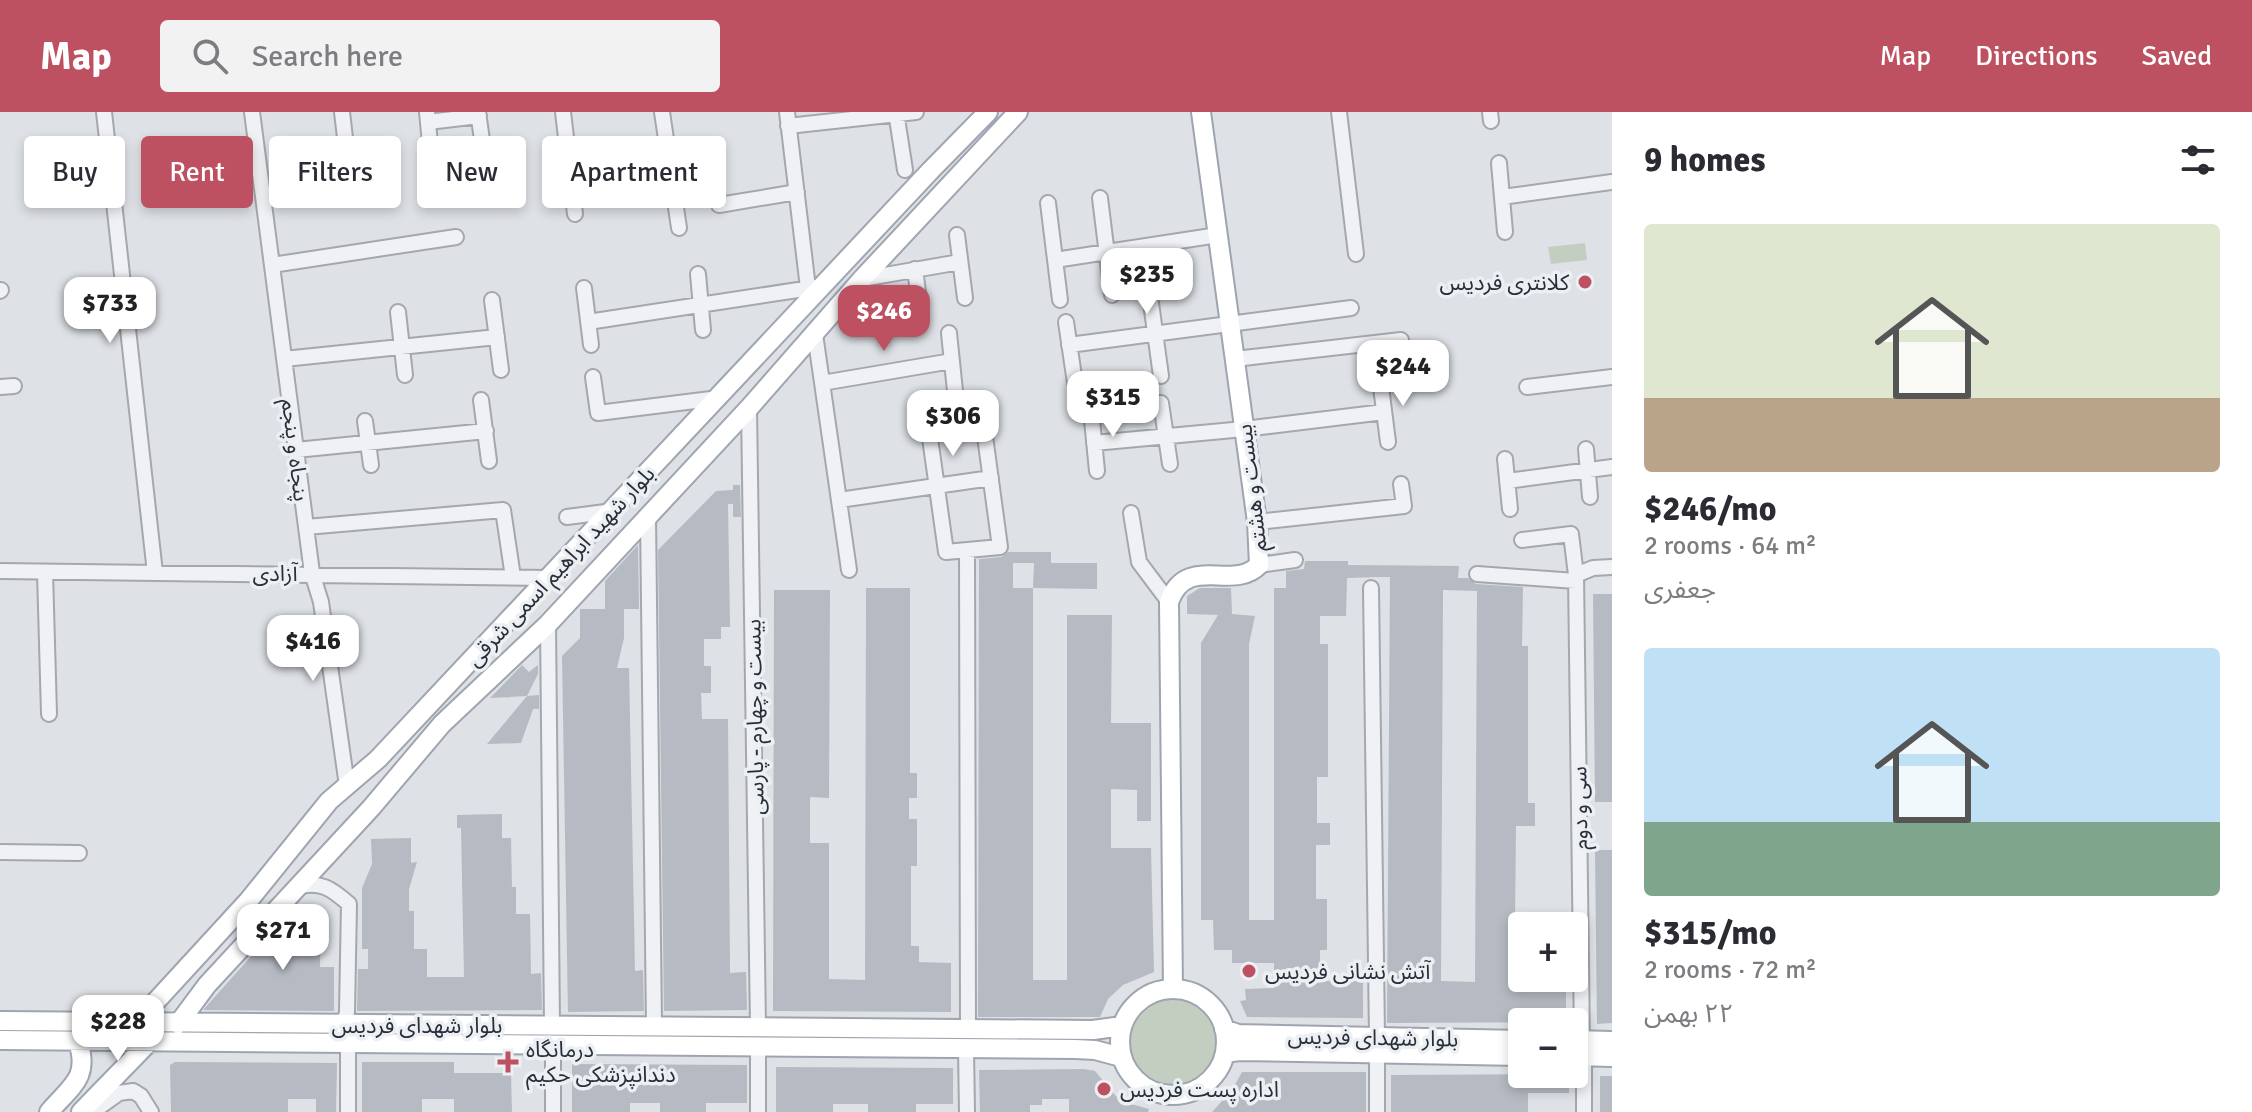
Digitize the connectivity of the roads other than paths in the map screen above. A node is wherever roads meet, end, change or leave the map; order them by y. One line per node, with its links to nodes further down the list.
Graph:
1 (104, 112): 120 (street)
2 (252, 112): 35 (street, پنجاه و پنجم)
3 (342, 112): 15 (street)
4 (563, 112): 25 (street)
5 (662, 112): 26 (street)
6 (916, 112): 11 (street)
7 (988, 112): 39 (main road, بلوار شهید ابراهیم اسمی شرقی)
8 (1018, 112): 38 (main road, بلوار شهید ابراهیم اسمی شرقی)
9 (1201, 112): 29 (main road, بیست و هشتم)
10 (1339, 112): 32 (street)
11 (896, 113): 14 (street); 18 (street)
12 (479, 114): 13 (street); 16 (street)
13 (427, 117)
14 (788, 119): 20 (street)
15 (345, 136)
16 (482, 136)
17 (1499, 163): 21 (street)
18 (905, 170)
19 (1612, 182): 21 (street)
20 (797, 192): 24 (street); 39 (street)
21 (1502, 197): 27 (street)
22 (1100, 198): 31 (street)
23 (1048, 203): 33 (street)
24 (726, 204)
25 (575, 214)
26 (679, 228)
27 (1505, 232)
28 (957, 235): 34 (street)
29 (1218, 235): 31 (street); 52 (main road, بیست و هشتم)
30 (456, 237): 35 (street)
31 (1106, 252): 33 (street); 41 (street)
32 (1356, 254)
33 (1055, 260): 44 (street)
34 (960, 262): 36 (street); 42 (street)
35 (272, 265): 62 (street, پنجاه و پنجم)
36 (915, 269): 38 (street); 47 (street)
37 (698, 274): 46 (street)
38 (862, 279): 55 (main road, بلوار شهید ابراهیم اسمی شرقی)
39 (816, 287): 46 (street); 75 (main road, بلوار شهید ابراهیم اسمی شرقی)
40 (584, 288): 50 (street)
41 (1112, 295)
42 (965, 298)
43 (492, 300): 57 (street)
44 (1060, 300)
45 (1151, 303): 56 (street)
46 (701, 305): 50 (street); 53 (street)
47 (920, 307)
48 (1351, 308): 52 (street)
49 (398, 312): 61 (street)
50 (588, 322): 59 (street)
51 (1066, 322): 60 (street)
52 (1230, 325): 56 (street); 63 (main road, بیست و هشتم)
53 (703, 330)
54 (949, 333): 64 (street)
55 (815, 334): 71 (street); 78 (main road, بلوار شهید ابراهیم اسمی شرقی)
56 (1155, 335): 60 (street); 67 (street)
57 (497, 337): 61 (street); 65 (street)
58 (1401, 340): 63 (street)
59 (591, 345)
60 (1069, 345): 72 (street)
61 (402, 346): 62 (street); 66 (street)
62 (284, 359): 91 (street, پنجاه و پنجم)
63 (1235, 359): 83 (main road, بیست و هشتم)
64 (952, 361): 71 (street); 74 (street)
65 (501, 370)
66 (405, 375)
67 (1161, 376)
68 (593, 377): 75 (street)
69 (1612, 377): 73 (street)
70 (1380, 379): 80 (street)
71 (822, 383): 104 (street)
72 (1075, 383)
73 (1527, 387)
74 (955, 391)
75 (719, 398): 106 (main road, بلوار شهید ابراهیم اسمی شرقی)
76 (481, 400): 84 (street)
77 (1161, 403): 85 (street)
78 (749, 408): 109 (main road, بلوار شهید ابراهیم اسمی شرقی); 145 (street, بیست و چهارم - پارسی)
79 (1091, 410): 89 (street)
80 (1384, 412): 83 (street); 87 (street)
81 (365, 421): 88 (street)
82 (984, 429): 99 (street)
83 (1244, 429): 85 (street); 110 (main road, بیست و هشتم)
84 (486, 431): 88 (street); 93 (street)
85 (1167, 436): 89 (street); 94 (street)
86 (930, 438): 101 (street)
87 (1388, 442)
88 (368, 443): 91 (street); 95 (street)
89 (1094, 443): 98 (street)
90 (1586, 449): 97 (street)
91 (296, 450): 111 (street, پنجاه و پنجم)
92 (1505, 459): 100 (street)
93 (489, 461)
94 (1170, 464)
95 (371, 465)
96 (1612, 467): 97 (street)
97 (1588, 469): 100 (street); 103 (street)
98 (1097, 471)
99 (991, 478): 101 (street); 113 (street)
100 (1507, 481): 105 (street)
101 (937, 484): 104 (street); 113 (street)
102 (1401, 484): 110 (street)
103 (1590, 497)
104 (839, 500): 117 (street)
105 (1510, 509)
106 (613, 511): 108 (street); 124 (main road, بلوار شهید ابراهیم اسمی شرقی)
107 (1131, 513): 127 (street)
108 (567, 517)
109 (648, 517): 128 (main road, بلوار شهید ابراهیم اسمی شرقی); 144 (street)
110 (1257, 522): 115 (main road, بیست و هشتم)
111 (306, 527): 121 (street, پنجاه و پنجم); 123 (street)
112 (1522, 540): 125 (street, سی و دوم)
113 (967, 551): 147 (street)
114 (1295, 560): 115 (street)
115 (1259, 565): 127 (main road, بیست و هشتم)
116 (1612, 567): 125 (street)
117 (849, 570)
118 (0, 571): 119 (street, آزادی)
119 (45, 572): 120 (street, آزادی); 129 (street)
120 (155, 573): 121 (street, آزادی)
121 (312, 573): 123 (street, آزادی); 130 (street, پنجاه و پنجم)
122 (1477, 574): 125 (street)
123 (513, 577): 124 (street, آزادی)
124 (549, 578): 130 (main road, بلوار شهید ابراهیم اسمی شرقی)
125 (1576, 578): 138 (street, سی و دوم)
126 (1371, 588): 156 (street)
127 (1169, 602): 137 (main road)
128 (548, 624): 131 (main road, بلوار شهید ابراهیم اسمی شرقی); 143 (street)
129 (49, 714)
130 (347, 786): 131 (main road); 132 (main road, بلوار شهید ابراهیم اسمی شرقی)
131 (371, 808): 133 (main road, بلوار شهید ابراهیم اسمی شرقی)
132 (312, 819): 133 (main road); 140 (main road, بلوار شهید ابراهیم اسمی شرقی)
133 (335, 845): 136 (main road, بلوار شهید ابراهیم اسمی شرقی)
134 (0, 852): 135 (street)
135 (79, 853)
136 (297, 887): 141 (main road, بلوار شهید ابراهیم اسمی شرقی); 142 (street)
137 (1173, 989): 146 (main road); 148 (main road)
138 (1578, 1008)
139 (0, 1021): 140 (main road, بلوار شهدای فردیس)
140 (136, 1023): 141 (main road, بلوار شهدای فردیس)
141 (178, 1024): 142 (main road, بلوار شهدای فردیس)
142 (339, 1024): 143 (main road, بلوار شهدای فردیس)
143 (552, 1026): 144 (main road, بلوار شهدای فردیس)
144 (654, 1026): 145 (main road, بلوار شهدای فردیس)
145 (758, 1026): 147 (main road, بلوار شهدای فردیس)
146 (1122, 1026): 147 (main road, بلوار شهدای فردیس); 163 (main road)
147 (968, 1028)
148 (1224, 1029): 156 (main road, بلوار شهدای فردیس); 161 (main road)
149 (0, 1040): 152 (main road, بلوار شهدای فردیس)
150 (1508, 1041): 156 (main road, بلوار شهدای فردیس)
151 (1612, 1041): 157 (main road)
152 (78, 1042): 153 (main road, بلوار شهدای فردیس); 168 (main road)
153 (149, 1042): 154 (main road, بلوار شهدای فردیس); 167 (main road)
154 (348, 1043): 155 (main road, بلوار شهدای فردیس); 170 (street)
155 (553, 1045): 158 (main road, بلوار شهدای فردیس); 171 (street)
156 (1377, 1046): 161 (main road, بلوار شهدای فردیس); 162 (main road, بلوار شهدای فردیس); 174 (street)
157 (1588, 1046)
158 (758, 1048): 159 (main road, بلوار شهدای فردیس); 172 (street)
159 (966, 1049): 163 (main road, بلوار شهدای فردیس); 173 (street)
160 (1588, 1051): 164 (main road)
161 (1225, 1053): 166 (main road)
162 (1508, 1055)
163 (1121, 1057): 166 (main road)
164 (1612, 1057)
165 (1582, 1088): 175 (street, سی و دوم)
166 (1175, 1104)
167 (84, 1109): 169 (street)
168 (49, 1112)
169 (151, 1112)
170 (348, 1112)
171 (553, 1112)
172 (758, 1112)
173 (967, 1112)
174 (1377, 1112)
175 (1584, 1112)

